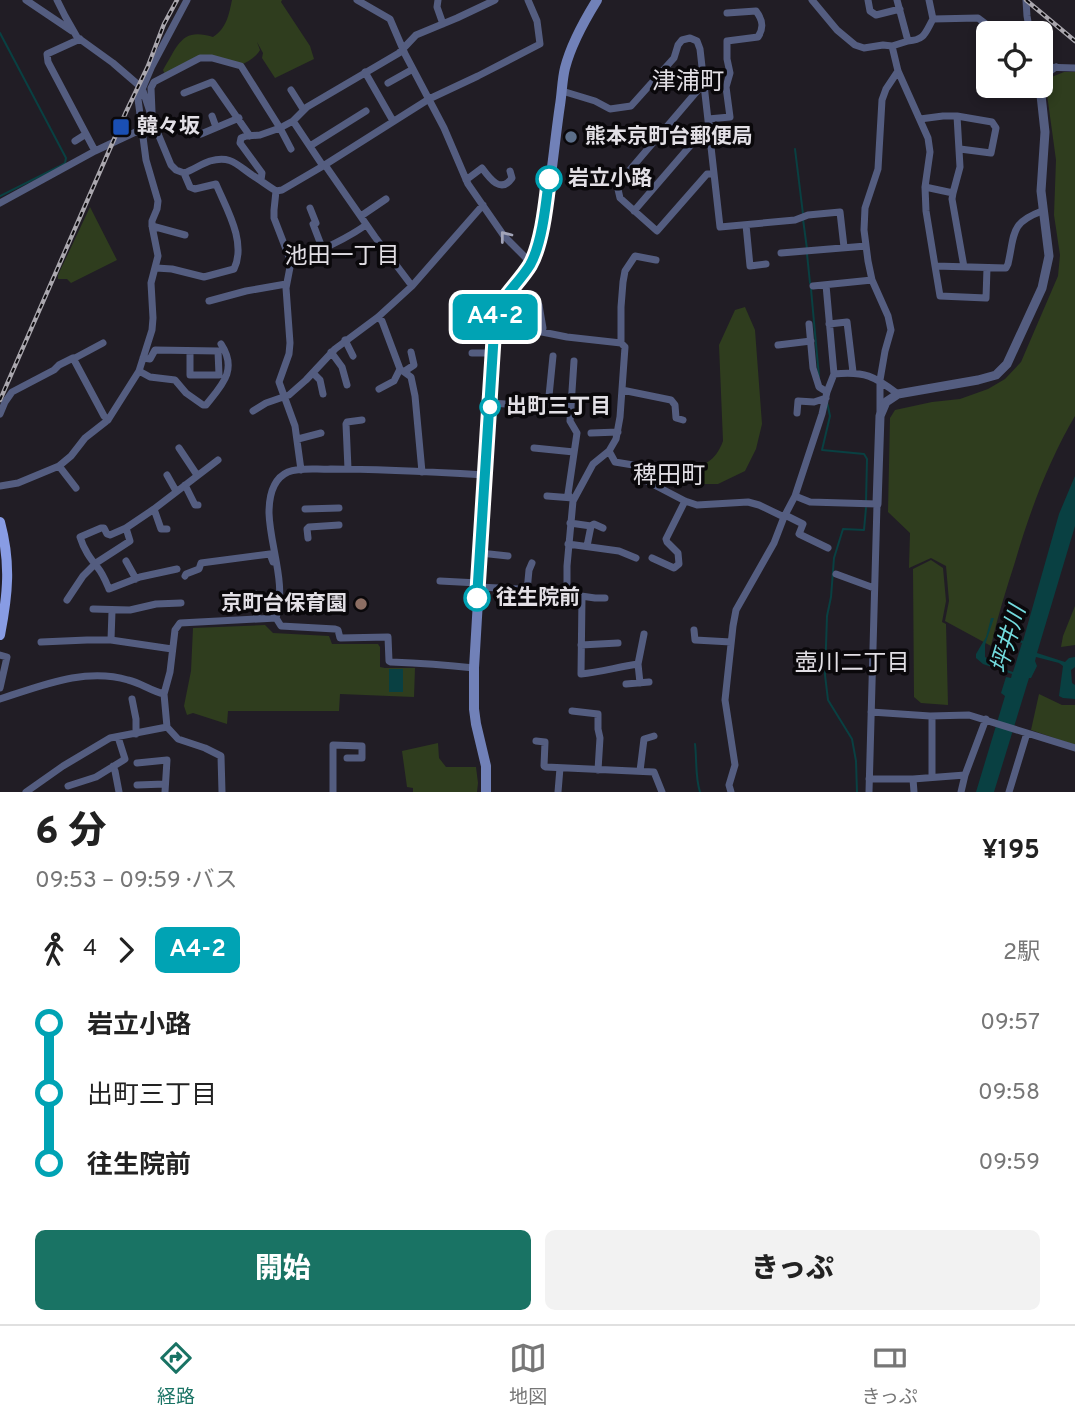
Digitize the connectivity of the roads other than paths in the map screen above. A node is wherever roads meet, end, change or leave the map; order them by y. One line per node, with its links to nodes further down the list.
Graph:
1 (26, 0): 20 (street)
2 (57, 0): 20 (street)
3 (187, 0): 32 (street)
4 (357, 0): 23 (street)
5 (438, 0): 19 (street)
6 (495, 0): 19 (street)
7 (528, 0): 37 (street)
8 (597, 0): 34 (main road)
9 (812, 0): 22 (street)
10 (868, 0): 14 (street)
11 (897, 0): 14 (street)
12 (929, 0): 16 (street)
13 (1026, 0): 18 (street)
14 (900, 9): 21 (street)
15 (727, 13): 47 (street)
16 (933, 19): 17 (street); 21 (street)
17 (982, 21)
18 (1028, 21)
19 (443, 24): 23 (street)
20 (78, 36): 32 (street); 51 (street)
21 (908, 41): 22 (street)
22 (892, 46): 28 (street)
23 (402, 48): 26 (street); 29 (street)
24 (1056, 67): 25 (street); 27 (street)
25 (1075, 68)
26 (414, 69): 30 (street); 37 (street)
27 (1053, 69)
28 (898, 71): 44 (street); 79 (street)
29 (365, 72): 38 (street); 46 (street)
30 (388, 83)
31 (704, 83): 34 (street); 47 (street); 72 (street)
32 (142, 88): 40 (street); 50 (street)
33 (291, 90): 38 (street)
34 (562, 91): 85 (main road)
35 (184, 93): 43 (street)
36 (1041, 98): 73 (street)
37 (429, 99): 46 (street); 64 (street)
38 (303, 109): 45 (street)
39 (366, 111): 55 (street)
40 (150, 114): 49 (street); 61 (street)
41 (212, 116): 48 (street)
42 (957, 116): 44 (street); 57 (street); 57 (street)
43 (239, 118): 48 (street); 53 (street)
44 (920, 119): 65 (street)
45 (293, 121): 49 (street); 55 (street)
46 (393, 121): 59 (street)
47 (708, 122): 62 (street); 72 (street)
48 (216, 127): 52 (street)
49 (280, 128): 53 (street); 56 (street)
50 (142, 129): 58 (street); 77 (street)
51 (86, 134): 54 (street); 58 (street)
52 (201, 134)
53 (250, 136): 63 (street)
54 (75, 141)
55 (310, 146): 59 (street)
56 (291, 149)
57 (960, 149): 67 (street)
58 (95, 151): 69 (street)
59 (324, 166): 66 (street); 74 (street)
60 (510, 171): 64 (street)
61 (184, 173): 63 (street); 89 (street)
62 (714, 174): 72 (street); 76 (street)
63 (261, 180): 66 (street)
64 (466, 180): 70 (street)
65 (925, 187): 67 (street); 87 (street)
66 (276, 191): 84 (street)
67 (953, 193): 88 (street)
68 (386, 199): 74 (street)
69 (0, 203)
70 (482, 205): 85 (street, one-way to 70); 94 (street)
71 (310, 208): 81 (street)
72 (634, 211)
73 (1042, 211): 90 (street); 127 (street)
74 (361, 216): 75 (street)
75 (366, 225): 81 (street); 94 (street)
76 (746, 225): 80 (street); 86 (street)
77 (152, 226): 78 (street); 89 (street)
78 (185, 235)
79 (866, 246): 80 (street); 91 (street)
80 (844, 247): 82 (street)
81 (323, 250): 84 (street)
82 (780, 254)
83 (656, 260): 103 (street)
84 (291, 262): 92 (street)
85 (531, 263): 96 (main road)
86 (766, 264)
87 (935, 266): 88 (street); 90 (street)
88 (964, 267): 90 (street)
89 (156, 268): 115 (street)
90 (987, 268)
91 (872, 280): 93 (street); 122 (street)
92 (286, 284): 97 (street); 129 (street)
93 (826, 285): 95 (street); 100 (street)
94 (412, 286): 98 (street)
95 (813, 286)
96 (506, 296): 103 (street); 111 (main road)
97 (209, 301)
98 (378, 317): 101 (street); 117 (street)
99 (809, 324): 102 (street)
100 (830, 324): 119 (street); 121 (street)
101 (345, 340): 108 (street); 112 (street)
102 (811, 341): 106 (street); 128 (street)
103 (621, 342): 125 (street)
104 (103, 343): 114 (street)
105 (219, 345): 118 (street)
106 (778, 345)
107 (190, 351): 107 (street); 115 (street)
108 (331, 352): 120 (street); 123 (street)
109 (411, 352): 117 (street)
110 (472, 353): 111 (street)
111 (493, 353): 130 (main road)
112 (353, 356)
113 (553, 356): 131 (street)
114 (75, 358): 135 (street); 137 (street)
115 (143, 358): 118 (street)
116 (574, 360): 132 (street)
117 (403, 370): 124 (street); 152 (street)
118 (139, 371): 137 (street)
119 (853, 372): 121 (street); 122 (street)
120 (313, 373): 126 (street); 129 (street)
121 (834, 374): 128 (street)
122 (880, 380): 127 (street); 136 (street)
123 (347, 385)
124 (379, 389)
125 (622, 390): 139 (street); 140 (street)
126 (323, 394)
127 (898, 394): 136 (street)
128 (827, 395): 134 (street); 161 (street)
129 (285, 397): 133 (street); 143 (street)
130 (490, 403): 131 (street); 155 (main road)
131 (548, 406): 132 (street)
132 (571, 408): 147 (street)
133 (253, 411)
134 (797, 413)
135 (0, 414)
136 (880, 416): 164 (street)
137 (108, 420): 149 (street)
138 (362, 420): 150 (street)
139 (683, 420)
140 (618, 432): 142 (street); 146 (street)
141 (321, 433): 143 (street)
142 (592, 433)
143 (298, 439): 151 (street)
144 (179, 448): 154 (street)
145 (534, 448): 147 (street)
146 (609, 451): 162 (street); 163 (street)
147 (574, 452): 162 (street)
148 (218, 460): 154 (street)
149 (59, 466): 157 (street); 158 (street)
150 (348, 469): 151 (street); 152 (street)
151 (301, 470): 186 (street)
152 (422, 472): 155 (street)
153 (167, 475): 159 (street)
154 (197, 475): 156 (street)
155 (485, 475): 181 (main road)
156 (185, 485): 159 (street); 165 (street)
157 (0, 486)
158 (76, 488)
159 (176, 491): 167 (street)
160 (547, 496): 162 (street)
161 (795, 496): 164 (street); 169 (street)
162 (572, 497): 171 (street)
163 (685, 501): 169 (street); 184 (street)
164 (877, 504): 195 (street)
165 (198, 505)
166 (339, 508): 168 (street)
167 (154, 509): 174 (street); 176 (street)
168 (304, 509)
169 (785, 516): 180 (street); 212 (street)
170 (0, 522): 207 (main road)
171 (570, 523): 173 (street); 178 (street)
172 (339, 525): 177 (street)
173 (590, 526): 175 (street); 179 (street)
174 (126, 528): 188 (street); 188 (street)
175 (603, 528)
176 (167, 529)
177 (308, 538)
178 (568, 544): 179 (street); 198 (street)
179 (587, 546): 183 (street)
180 (828, 548)
181 (480, 553): 182 (street); 194 (main road)
182 (508, 556)
183 (636, 558)
184 (652, 558)
185 (126, 561): 192 (street)
186 (276, 562): 191 (street); 206 (street)
187 (533, 563): 196 (street)
188 (94, 565): 192 (street); 201 (street)
189 (177, 569): 192 (street)
190 (836, 574): 195 (street)
191 (186, 576)
192 (136, 579)
193 (440, 581): 194 (street)
194 (478, 585): 196 (street); 218 (main road)
195 (874, 588): 227 (street)
196 (527, 591): 198 (street)
197 (255, 594): 205 (street)
198 (567, 594): 199 (street)
199 (582, 597): 200 (street); 214 (street)
200 (605, 598)
201 (67, 600)
202 (181, 603): 204 (street)
203 (93, 609): 204 (street)
204 (112, 611): 210 (street)
205 (257, 618): 206 (street); 215 (street)
206 (276, 618): 218 (street)
207 (1, 629)
208 (694, 630): 212 (street)
209 (644, 634): 217 (street)
210 (111, 640): 211 (street); 215 (street)
211 (41, 642)
212 (732, 642): 257 (street)
213 (618, 643): 214 (street)
214 (581, 645): 217 (street)
215 (172, 649): 223 (street)
216 (0, 655): 222 (street)
217 (638, 664): 220 (street)
218 (474, 668): 254 (main road)
219 (649, 682): 220 (street)
220 (640, 683): 221 (street)
221 (626, 684)
222 (0, 688)
223 (163, 694): 224 (street); 230 (street)
224 (0, 699)
225 (132, 699): 232 (street)
226 (572, 711): 241 (street)
227 (871, 712): 228 (street); 245 (street)
228 (932, 716): 229 (street); 244 (street)
229 (986, 719): 231 (street); 243 (street)
230 (167, 727): 232 (street); 252 (street)
231 (1027, 733): 236 (street); 261 (street)
232 (136, 734): 234 (street)
233 (654, 736): 242 (street)
234 (118, 737): 239 (street); 250 (street)
235 (536, 741): 240 (street)
236 (1075, 748)
237 (347, 758): 253 (street)
238 (137, 763): 249 (street)
239 (113, 766): 248 (street); 251 (street)
240 (560, 768): 241 (street); 255 (street)
241 (598, 770): 242 (street)
242 (640, 771): 256 (street)
243 (965, 775): 244 (street); 260 (street)
244 (932, 777): 246 (street)
245 (869, 779): 246 (street); 258 (street)
246 (913, 779): 259 (street)
247 (137, 785): 249 (street)
248 (68, 786)
249 (165, 788)
250 (26, 792)
251 (119, 792)
252 (222, 792)
253 (333, 792)
254 (486, 792)
255 (558, 792)
256 (662, 792)
257 (731, 792)
258 (869, 792)
259 (914, 792)
260 (961, 792)
261 (1009, 792)

